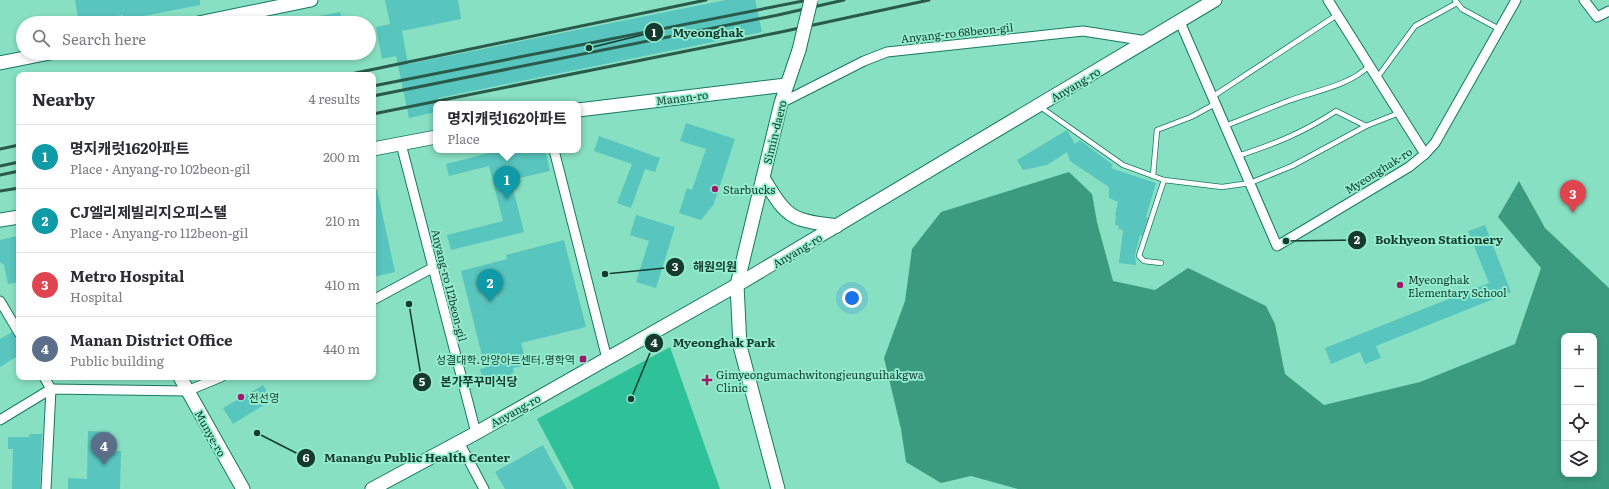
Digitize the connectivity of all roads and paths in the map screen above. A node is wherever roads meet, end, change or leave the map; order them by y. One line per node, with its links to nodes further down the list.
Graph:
1 (311, 0): 10 (street)
2 (810, 0): 18 (street, Simin-daero, bridge)
3 (1215, 0): 11 (street, Anyang-ro)
4 (1328, 0): 9 (street)
5 (1516, 0): 12 (street, Myeonghak-ro)
6 (1584, 0): 8 (street)
7 (1456, 1): 12 (lane); 17 (lane)
8 (1609, 11)
9 (1337, 15): 16 (street); 19 (lane)
10 (232, 16)
11 (1180, 22): 13 (street, Anyang-ro); 19 (street, Myeonghak-ro)
12 (1499, 29): 30 (street, Myeonghak-ro)
13 (1147, 41): 20 (street, Anyang-ro 68beon-gil); 21 (street, Anyang-ro)
14 (16, 60): 15 (street)
15 (0, 63)
16 (1369, 66): 17 (street); 24 (lane)
17 (1377, 78): 23 (street)
18 (786, 85): 20 (street, Simin-daero); 22 (street, Manan-ro)
19 (1214, 101): 24 (street, Myeonghak-ro); 32 (lane)
20 (781, 104): 33 (street, Simin-daero)
21 (1038, 106): 32 (lane); 38 (street, Anyang-ro)
22 (581, 110)
23 (1399, 113): 25 (lane); 30 (street)
24 (1225, 126): 31 (street, Myeonghak-ro)
25 (1366, 126): 31 (lane); 35 (lane)
26 (433, 138): 27 (street)
27 (401, 144): 28 (street); 40 (street, Anyang-ro 112beon-gil)
28 (376, 148)
29 (555, 153): 45 (street)
30 (1425, 154): 35 (street, Myeonghak-ro)
31 (1238, 156): 35 (street, Myeonghak-ro)
32 (1153, 176): 34 (lane)
33 (763, 178): 38 (street); 41 (street, Simin-daero)
34 (1164, 180): 35 (lane); 39 (lane)
35 (1250, 183)
36 (16, 217): 37 (street)
37 (0, 220)
38 (837, 226): 41 (street, Anyang-ro)
39 (1161, 263)
40 (434, 267): 42 (street); 52 (street, Anyang-ro 112beon-gil)
41 (737, 285): 45 (street, Anyang-ro); 58 (street, Simin-daero)
42 (376, 298)
43 (0, 301): 44 (street)
44 (16, 329)
45 (607, 359): 52 (street, Anyang-ro)
46 (46, 380): 49 (street)
47 (182, 380): 50 (street, Munye-ro)
48 (214, 380): 50 (street)
49 (51, 388): 50 (street); 51 (street); 54 (street)
50 (187, 391): 55 (street, Munye-ro)
51 (0, 420)
52 (476, 433): 53 (street, Anyang-ro)
53 (459, 442): 56 (street, Anyang-ro); 57 (street)
54 (46, 489)
55 (243, 489)
56 (372, 489)
57 (484, 489)
58 (778, 489)

